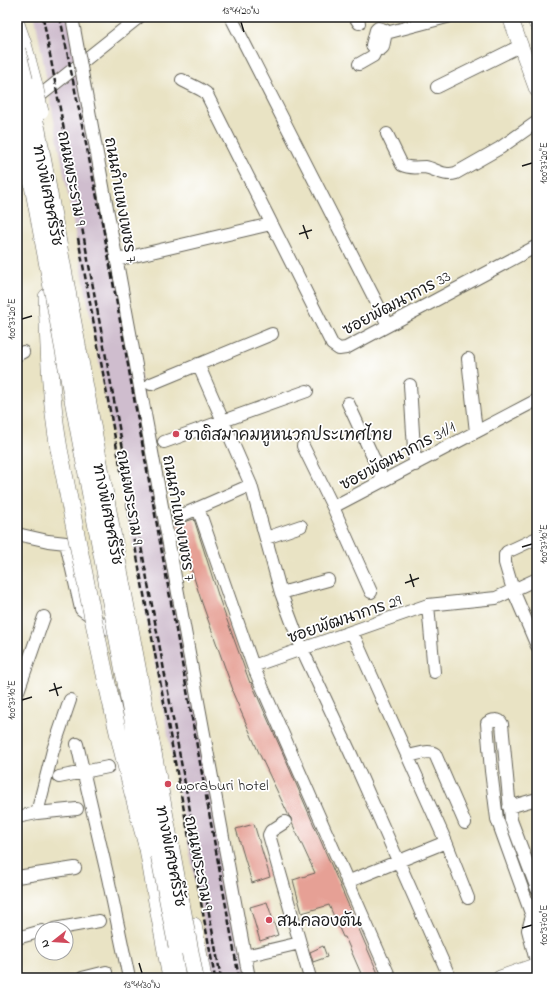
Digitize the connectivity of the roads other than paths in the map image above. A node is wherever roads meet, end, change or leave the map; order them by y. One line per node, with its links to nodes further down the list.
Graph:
1 (72, 17): 22 (street, ถนนกำแพงเพชร 7, bridge)
2 (139, 17): 16 (street)
3 (231, 17): 24 (street)
4 (446, 17): 11 (street)
5 (510, 17): 9 (main road)
6 (534, 17): 8 (main road)
7 (17, 24): 97 (main road, ถนนพระราม 9, bridge)
8 (537, 25)
9 (520, 46): 13 (main road); 14 (street)
10 (17, 50): 96 (highway, ทางพิเศษศรีรัช, bridge)
11 (359, 64)
12 (182, 80): 20 (street, ซอยพัฒนาการ 33)
13 (535, 84)
14 (437, 86)
15 (17, 108): 87 (highway, ทางพิเศษศรีรัช, bridge)
16 (17, 114)
17 (537, 122): 18 (street)
18 (387, 134)
19 (17, 144): 23 (main road)
20 (271, 224): 22 (street); 24 (street, ซอยพัฒนาการ 33)
21 (537, 246): 24 (street, ซอยพัฒนาการ 33)
22 (117, 260): 88 (street, ถนนกำแพงเพชร 7)
23 (47, 297): 54 (main road); 87 (highway, bridge)
24 (388, 325)
25 (272, 334): 27 (street)
26 (468, 359): 34 (street)
27 (198, 364): 28 (street); 33 (street)
28 (151, 384)
29 (410, 385): 37 (street)
30 (307, 391): 33 (street)
31 (537, 400): 34 (street, ซอยพัฒนาการ 31/1)
32 (348, 404): 38 (street)
33 (223, 421): 35 (street); 39 (street)
34 (476, 432): 37 (street, ซอยพัฒนาการ 31/1)
35 (164, 442)
36 (302, 446): 40 (street, ซอยพัฒนาการ 31/1)
37 (415, 465): 38 (street, ซอยพัฒนาการ 31/1)
38 (384, 481): 40 (street, ซอยพัฒนาการ 31/1)
39 (250, 484): 41 (street); 45 (street)
40 (333, 507): 50 (street)
41 (198, 508): 42 (street); 58 (street)
42 (178, 517)
43 (301, 526): 45 (street)
44 (17, 534): 54 (street)
45 (266, 538): 51 (street)
46 (537, 538): 49 (street)
47 (537, 579): 49 (street, ซอยพัฒนาการ 29)
48 (328, 580): 51 (street)
49 (513, 590): 52 (street, ซอยพัฒนาการ 29); 56 (street)
50 (371, 592)
51 (281, 593): 57 (street)
52 (428, 605): 55 (street, ซอยพัฒนาการ 29); 59 (street)
53 (44, 617): 60 (street)
54 (109, 629): 94 (main road)
55 (352, 632): 57 (street, ซอยพัฒนาการ 29); 63 (street)
56 (537, 646)
57 (302, 649): 58 (street, ซอยพัฒนาการ 29); 75 (street)
58 (253, 666): 78 (street)
59 (434, 672)
60 (17, 694)
61 (70, 700): 70 (street)
62 (77, 744): 65 (street)
63 (408, 756): 73 (street); 74 (street)
64 (108, 766): 65 (street)
65 (84, 772): 66 (street); 93 (street)
66 (59, 777)
67 (537, 799): 68 (street)
68 (509, 807): 79 (street); 81 (street)
69 (77, 809): 70 (street)
70 (37, 813): 71 (street)
71 (17, 817)
72 (285, 822): 86 (street)
73 (465, 823)
74 (446, 842): 75 (street); 80 (street)
75 (398, 861): 78 (street); 101 (street)
76 (75, 868): 77 (street)
77 (17, 878)
78 (347, 882): 100 (street)
79 (537, 889)
80 (468, 898)
81 (535, 915): 89 (street)
82 (99, 921): 83 (street)
83 (74, 925)
84 (34, 933): 85 (street)
85 (17, 938)
86 (300, 944): 88 (street); 99 (street)
87 (177, 947): 95 (highway, ทางพิเศษศรีรัช)
88 (245, 956): 98 (street, ถนนกำแพงเพชร 7)
89 (537, 965): 102 (main road)
90 (106, 972): 92 (street)
91 (537, 975): 103 (main road)
92 (82, 978)
93 (129, 978)
94 (170, 978)
95 (183, 978)
96 (195, 978)
97 (204, 978)
98 (249, 978)
99 (310, 978)
100 (390, 978)
101 (450, 978)
102 (500, 978)
103 (528, 978)

